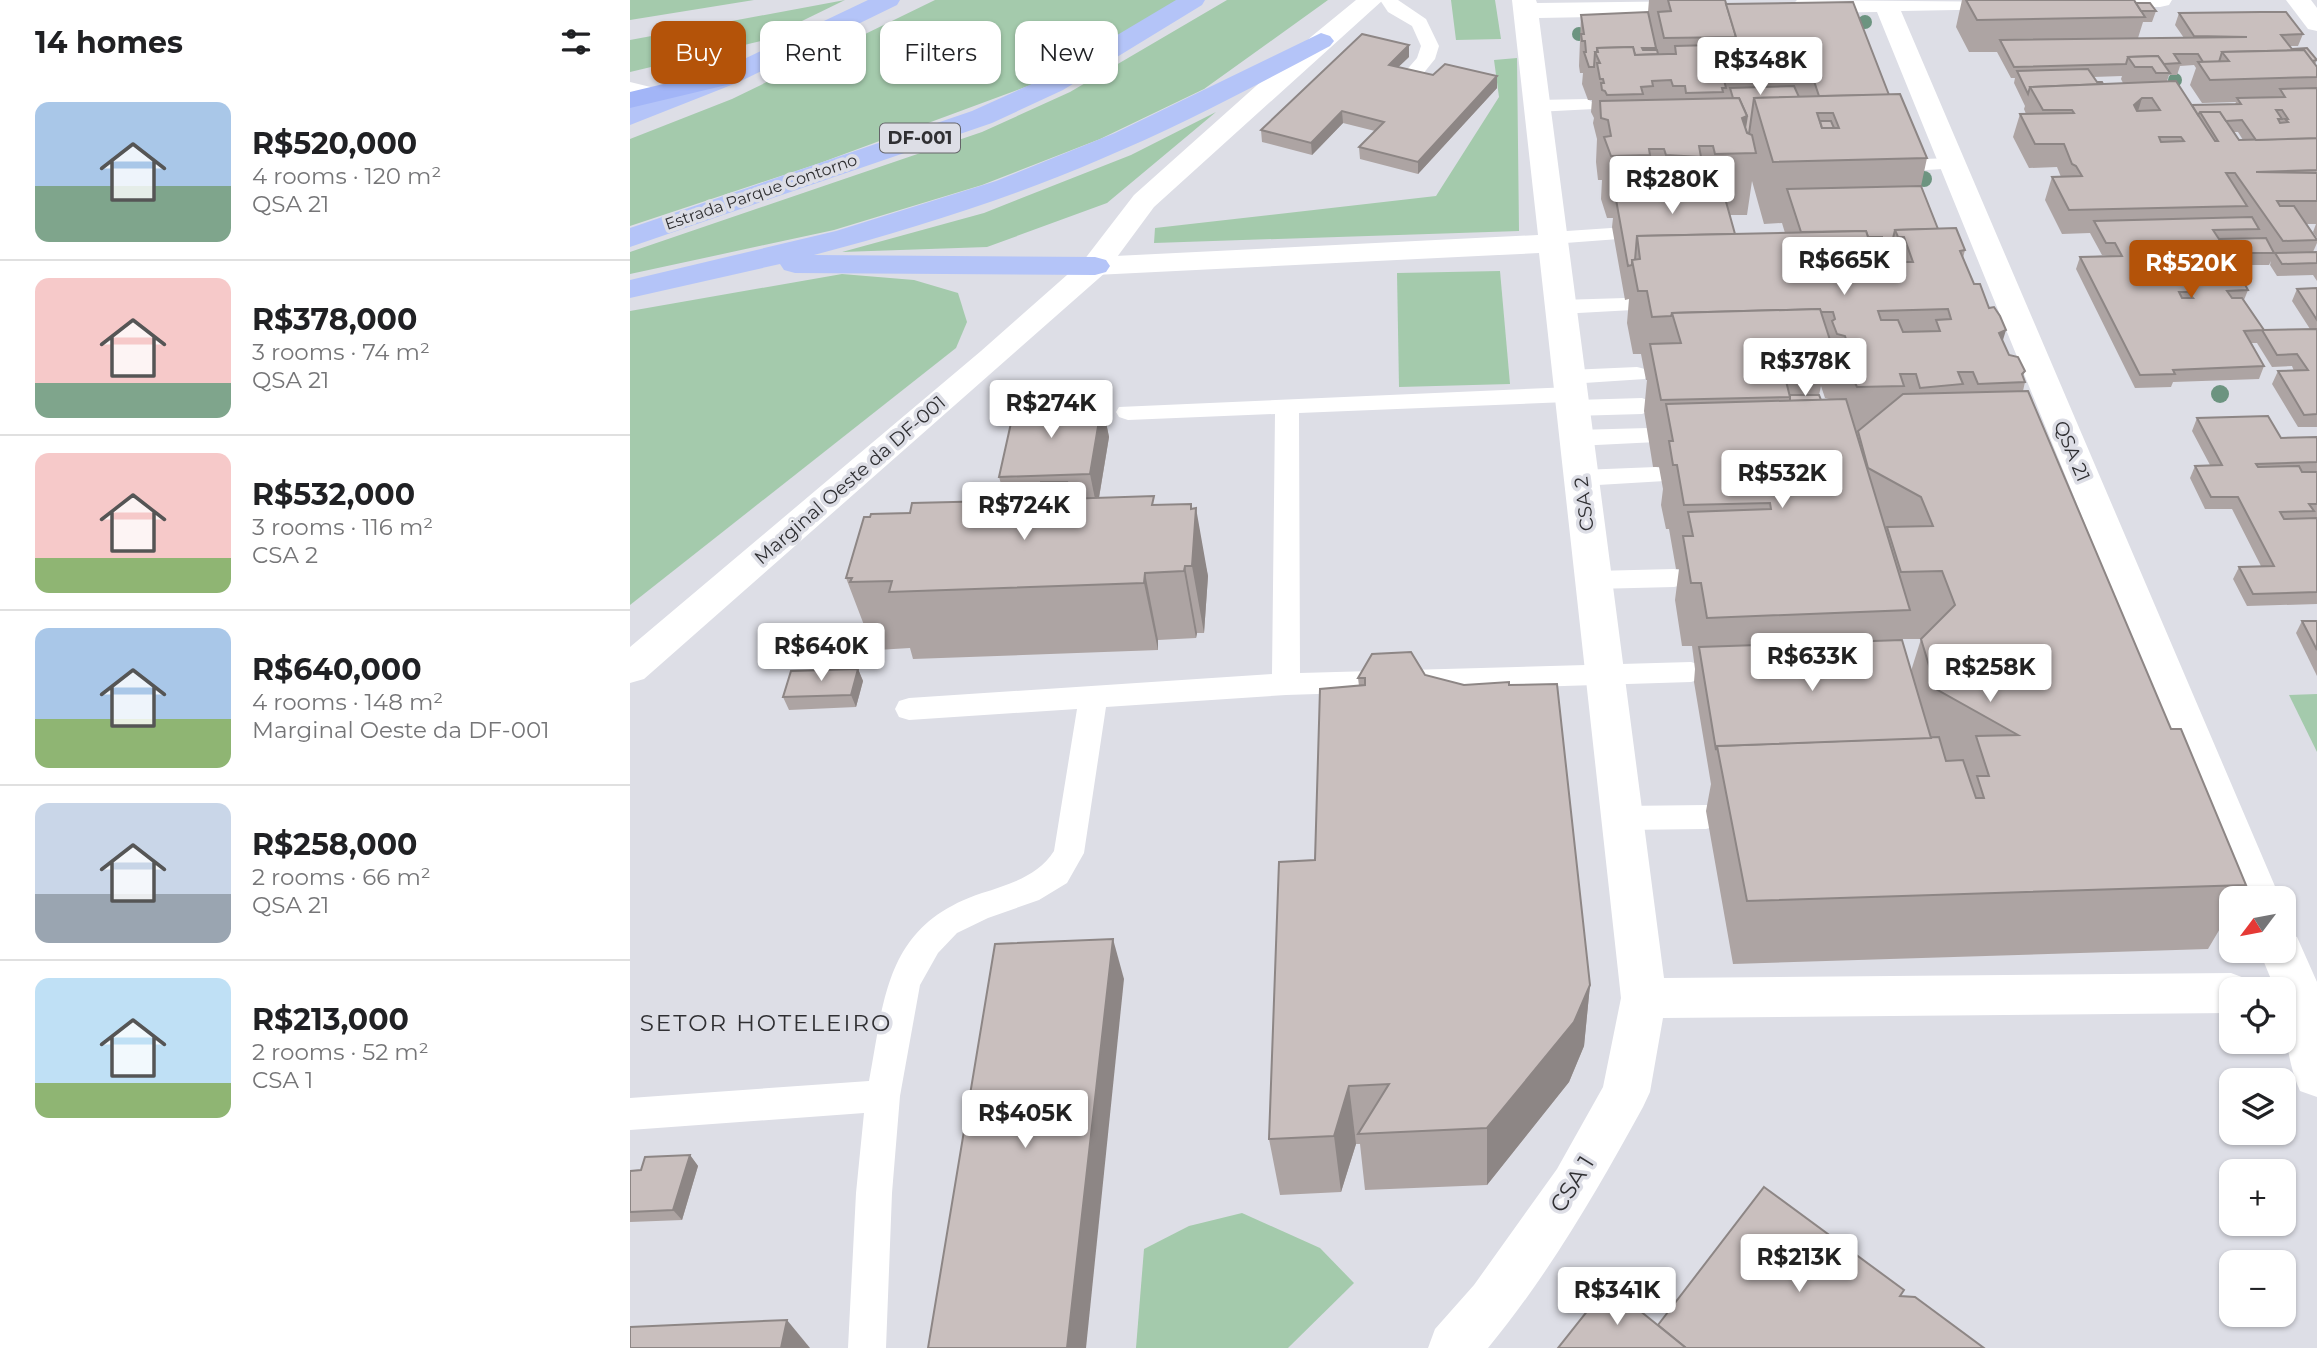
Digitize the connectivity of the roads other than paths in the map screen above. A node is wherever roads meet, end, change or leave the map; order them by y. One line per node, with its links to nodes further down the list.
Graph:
1 (888, 0): 15 (highway)
2 (1193, 0): 29 (highway, Estrada Parque Contorno / DF-001)
3 (1371, 0): 14 (street, Marginal Oeste da DF-001)
4 (1389, 0): 16 (lane)
5 (2137, 0): 6 (street); 8 (street)
6 (2160, 0)
7 (2298, 0): 13 (street)
8 (2052, 2): 10 (street)
9 (1524, 5): 12 (street); 23 (street, CSA 2)
10 (1886, 5): 11 (street); 25 (street, QSA 21)
11 (1774, 7)
12 (1718, 8)
13 (2317, 24)
14 (1321, 41): 30 (highway); 31 (street, Marginal Oeste da DF-001)
15 (746, 68)
16 (1407, 81)
17 (697, 84): 20 (highway)
18 (710, 84): 24 (highway)
19 (630, 88): 20 (lane)
20 (656, 94): 21 (highway)
21 (630, 100)
22 (1587, 105): 23 (lane)
23 (1536, 106): 28 (street, CSA 2)
24 (630, 117)
25 (1954, 169): 26 (lane); 53 (street, QSA 21)
26 (1896, 171)
27 (1610, 228): 28 (lane)
28 (1552, 235): 31 (street); 34 (street, CSA 2)
29 (630, 238)
30 (751, 264): 31 (highway); 32 (highway)
31 (1095, 266): 45 (street, Marginal Oeste da DF-001)
32 (630, 289)
33 (1625, 305): 34 (lane)
34 (1560, 307): 36 (street, CSA 2)
35 (1637, 374): 36 (lane)
36 (1572, 404): 37 (lane); 38 (lane); 40 (lane); 42 (street, CSA 2)
37 (1287, 405): 39 (lane); 48 (lane)
38 (1642, 406)
39 (1128, 412)
40 (1648, 436)
41 (1656, 475): 42 (lane)
42 (1581, 478): 44 (street, CSA 2)
43 (1673, 572): 44 (lane)
44 (1593, 575): 47 (street, CSA 2)
45 (630, 669)
46 (1691, 673): 47 (lane)
47 (1605, 676): 48 (lane); 52 (street, CSA 2)
48 (1286, 684): 49 (lane)
49 (1093, 696): 50 (lane); 58 (lane)
50 (909, 709)
51 (1706, 817): 52 (lane)
52 (1622, 818): 55 (street, CSA 2)
53 (2252, 886)
54 (2219, 993): 55 (street)
55 (1644, 998): 61 (street, CSA 1)
56 (2296, 1009): 57 (street)
57 (2317, 1076)
58 (883, 1097): 59 (lane); 60 (lane)
59 (630, 1114)
60 (867, 1348)
61 (1454, 1348)

